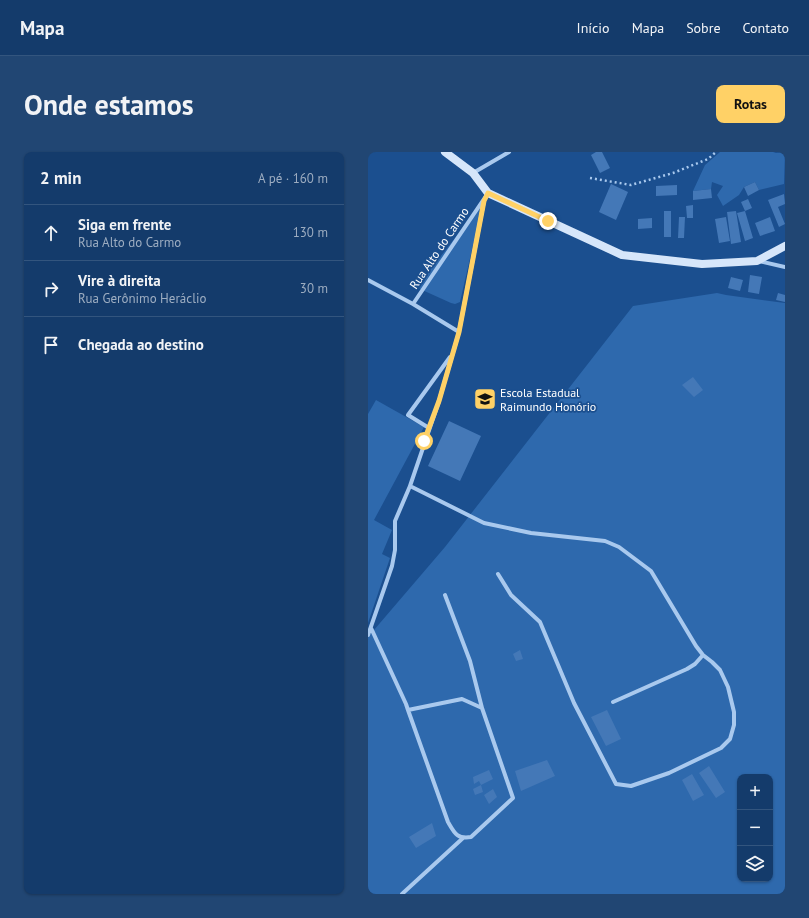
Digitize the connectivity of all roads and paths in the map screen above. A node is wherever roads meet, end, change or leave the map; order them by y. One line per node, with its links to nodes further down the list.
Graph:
1 (445, 152): 4 (street)
2 (509, 152): 4 (street)
3 (716, 152): 5 (path)
4 (473, 173): 6 (street)
5 (590, 178)
6 (488, 193): 7 (street); 9 (street)
7 (484, 201): 12 (street, Rua Alto do Carmo); 13 (street, Rua Alto do Carmo)
8 (785, 246): 9 (street)
9 (757, 261): 10 (street)
10 (785, 267)
11 (368, 280): 12 (street)
12 (413, 304): 13 (street)
13 (459, 332): 14 (street, Rua Alto do Carmo)
14 (453, 354): 15 (street, Rua Alto do Carmo); 15 (street)
15 (429, 428): 16 (street, Rua Alto do Carmo)
16 (410, 486): 19 (street, Rua Alto do Carmo); 21 (street)
17 (498, 574): 21 (street)
18 (445, 595): 23 (street)
19 (371, 628): 20 (street); 24 (street)
20 (368, 635)
21 (703, 655): 22 (street)
22 (613, 702)
23 (482, 708): 24 (street); 25 (street)
24 (408, 710): 25 (street)
25 (463, 838): 26 (street)
26 (402, 894)

